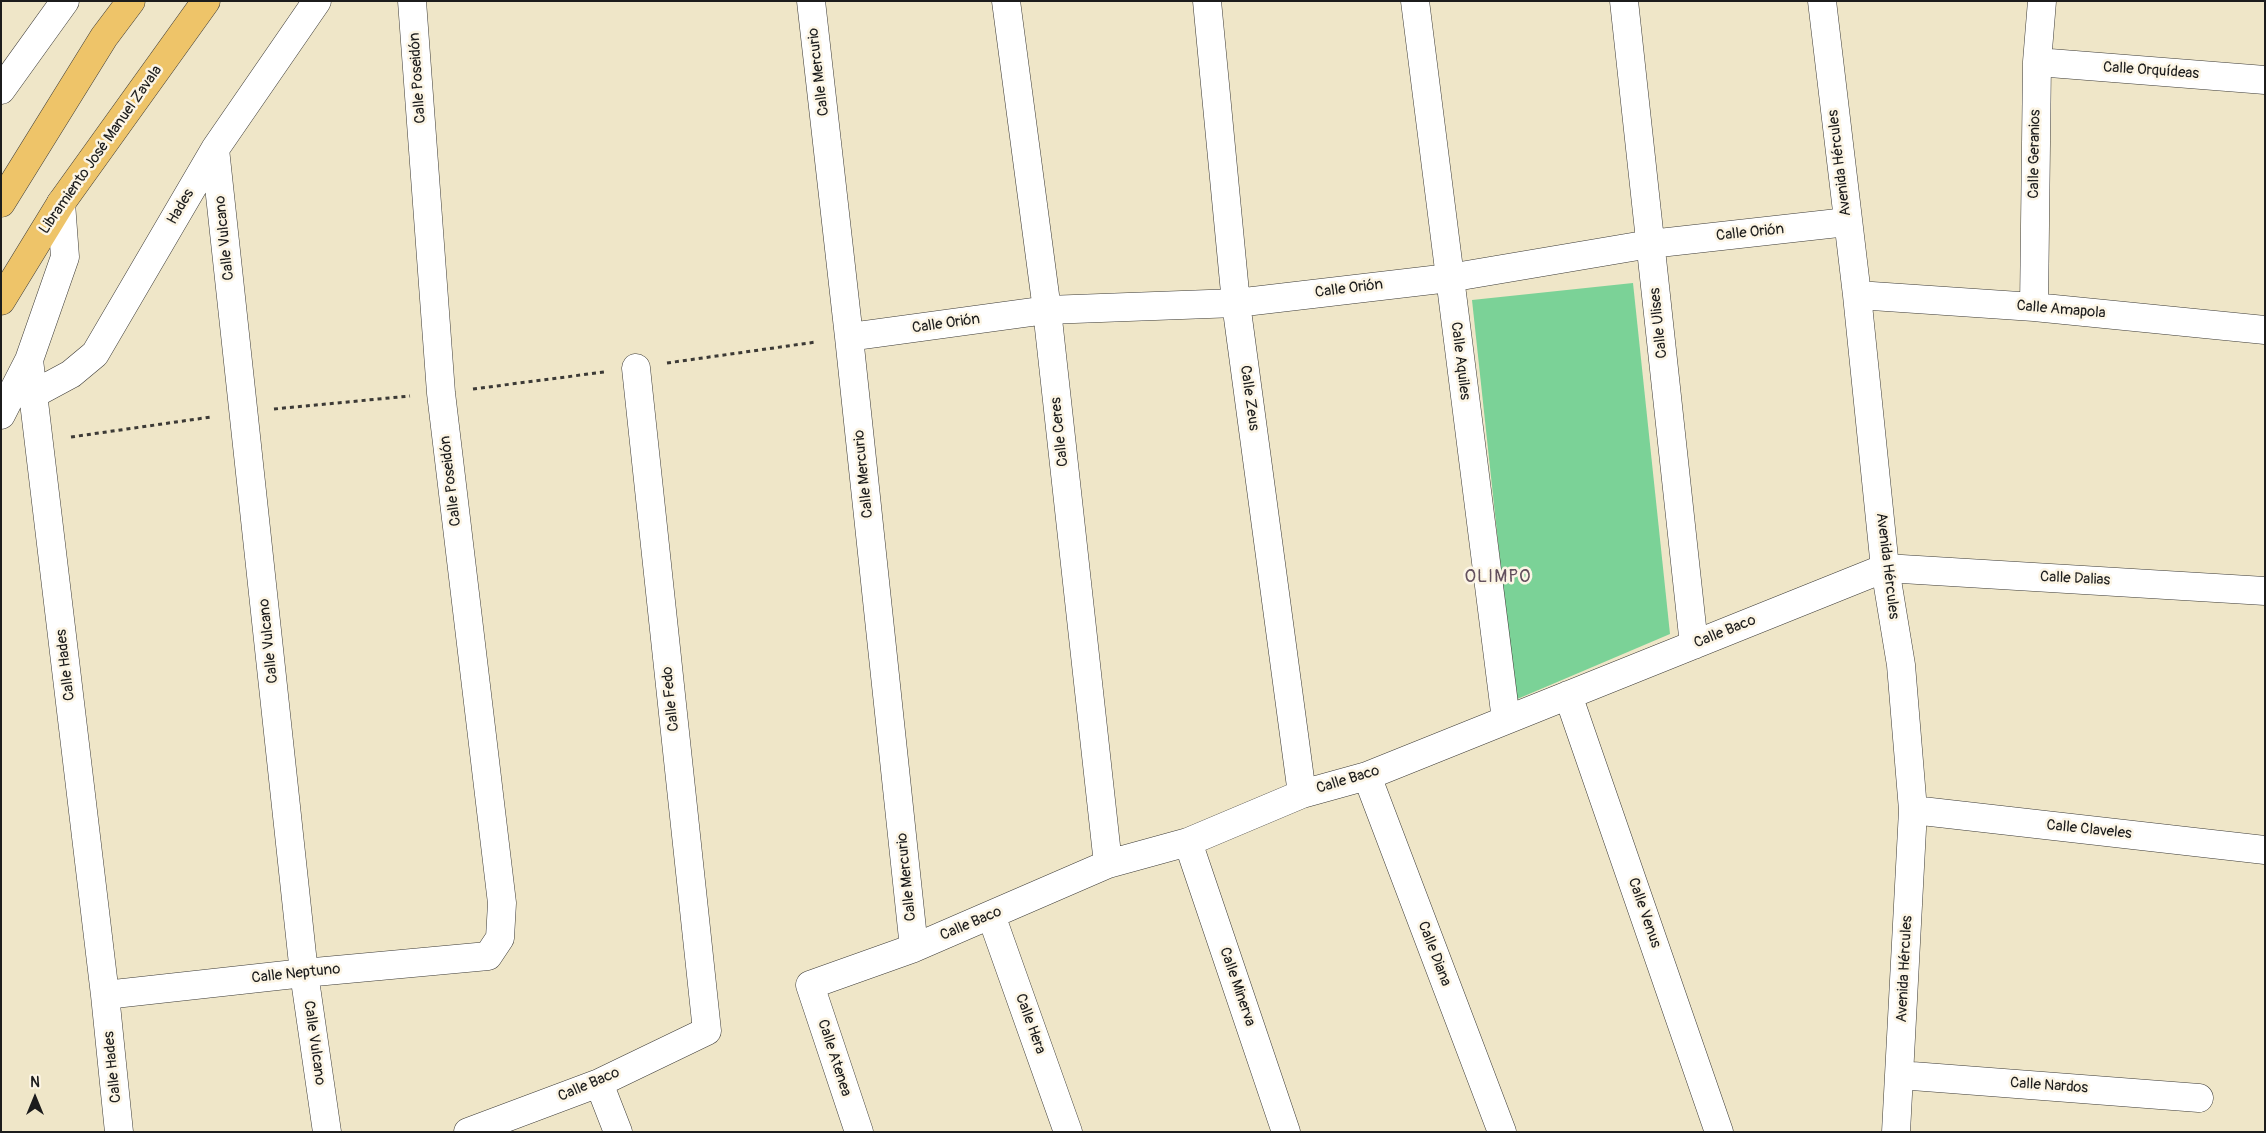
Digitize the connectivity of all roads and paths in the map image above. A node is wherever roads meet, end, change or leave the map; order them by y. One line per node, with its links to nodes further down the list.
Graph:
1 (65, 1): 15 (street)
2 (131, 1): 18 (main road)
3 (206, 1): 17 (main road, Libramiento José Manuel Zavala)
4 (317, 1): 16 (street, Hades)
5 (412, 1): 46 (street, Calle Poseidón)
6 (810, 1): 28 (street, Calle Mercurio)
7 (1006, 1): 26 (street, Calle Ceres)
8 (1207, 1): 24 (street, Calle Zeus)
9 (1415, 1): 21 (street, Calle Aquiles)
10 (1624, 1): 20 (street, Calle Ulises)
11 (1822, 1): 19 (street, Avenida Hércules)
12 (2042, 1): 13 (street, Calle Geranios)
13 (2036, 62): 14 (street, Calle Orquídeas); 25 (street, Calle Geranios)
14 (2265, 80)
15 (1, 90)
16 (215, 149): 31 (street, Hades); 47 (street, Calle Vulcano)
17 (61, 203): 23 (main road, Libramiento José Manuel Zavala); 29 (street, Calle Hades)
18 (1, 204)
19 (1847, 222): 20 (street, Calle Orión); 22 (street, Avenida Hércules)
20 (1650, 244): 21 (street, Calle Orión); 35 (street, Calle Ulises)
21 (1449, 278): 24 (street, Calle Orión); 37 (street, Calle Aquiles)
22 (1857, 295): 25 (street, Calle Amapola); 33 (street, Avenida Hércules)
23 (1, 301)
24 (1236, 302): 26 (street, Calle Orión); 39 (street, Calle Zeus)
25 (2034, 307): 27 (street, Calle Amapola)
26 (1047, 310): 28 (street, Calle Orión); 43 (street, Calle Ceres)
27 (2265, 330)
28 (849, 337): 45 (street, Calle Mercurio)
29 (29, 360): 31 (street, Calle Hades); 32 (street)
30 (636, 368): 50 (street, Calle Fedo)
31 (32, 395): 49 (street, Calle Hades)
32 (1, 415)
33 (1885, 568): 34 (street, Calle Dalias); 35 (street, Calle Baco); 40 (street, Avenida Hércules)
34 (2265, 590)
35 (1694, 645): 36 (street, Calle Baco)
36 (1568, 695): 37 (street, Calle Baco); 62 (street, Calle Venus)
37 (1506, 720): 38 (street, Calle Baco)
38 (1367, 776): 39 (street, Calle Baco); 61 (street, Calle Diana)
39 (1302, 794): 41 (street, Calle Baco)
40 (1913, 810): 42 (street, Calle Claveles); 51 (street, Avenida Hércules)
41 (1188, 842): 43 (street, Calle Baco); 60 (street, Calle Minerva)
42 (2265, 850)
43 (1108, 864): 44 (street, Calle Baco)
44 (992, 915): 45 (street, Calle Baco); 59 (street, Calle Hera)
45 (914, 948): 48 (street, Calle Baco)
46 (488, 956): 47 (street, Calle Neptuno)
47 (304, 973): 49 (street, Calle Neptuno); 55 (street, Calle Vulcano)
48 (810, 985): 58 (street, Calle Atenea)
49 (106, 995): 54 (street, Calle Hades)
50 (707, 1031): 52 (street, Calle Baco)
51 (1899, 1075): 53 (street, Calle Nardos); 63 (street, Avenida Hércules)
52 (599, 1083): 56 (street, Calle Baco); 57 (street)
53 (2199, 1098)
54 (119, 1132)
55 (327, 1132)
56 (468, 1132)
57 (618, 1132)
58 (859, 1132)
59 (1068, 1132)
60 (1286, 1132)
61 (1502, 1132)
62 (1719, 1132)
63 (1896, 1132)

